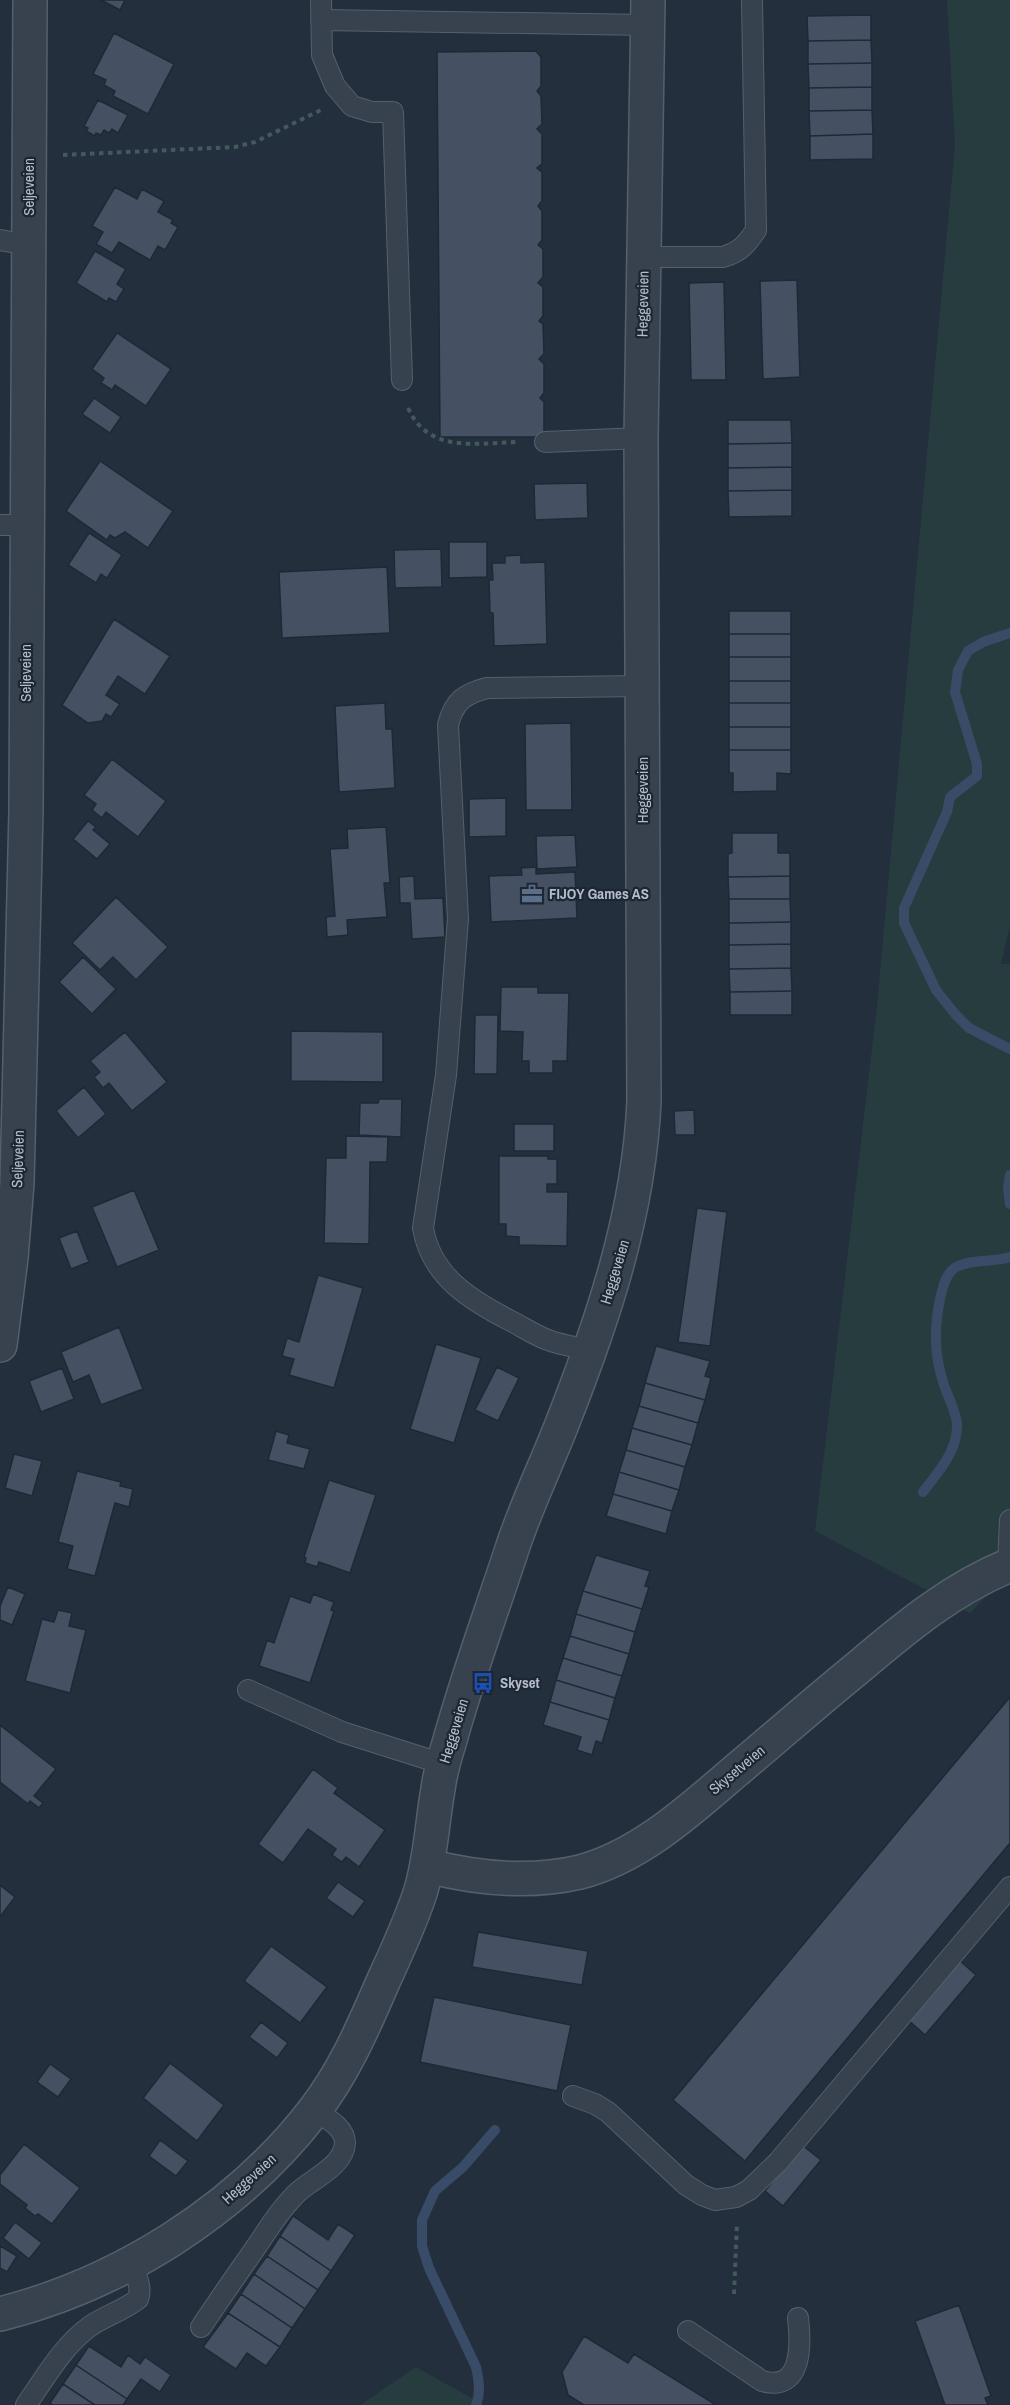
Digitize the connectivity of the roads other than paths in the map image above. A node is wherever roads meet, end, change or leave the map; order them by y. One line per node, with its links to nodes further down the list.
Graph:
1 (321, 0): 5 (lane)
2 (752, 0): 7 (lane)
3 (27, 1): 6 (street, Seljeveien)
4 (648, 12): 5 (lane); 7 (street, Heggeveien)
5 (321, 20): 8 (lane)
6 (15, 242): 11 (street, Seljeveien)
7 (644, 257): 9 (street, Heggeveien)
8 (402, 380)
9 (640, 438): 10 (lane); 12 (street, Heggeveien)
10 (545, 442)
11 (13, 525): 13 (street, Seljeveien)
12 (642, 686): 14 (street, Heggeveien); 14 (lane)
13 (0, 1344)
14 (589, 1350): 18 (street, Heggeveien)
15 (1010, 1520): 16 (lane)
16 (1009, 1565): 19 (street, Skysetveien)
17 (248, 1690): 18 (lane)
18 (444, 1764): 19 (street, Heggeveien)
19 (428, 1866): 22 (street, Heggeveien)
20 (1010, 1887): 21 (lane)
21 (573, 2096)
22 (315, 2110): 23 (street, Heggeveien); 26 (lane)
23 (130, 2262): 24 (street, Heggeveien); 28 (lane)
24 (0, 2313)
25 (798, 2318): 27 (lane)
26 (201, 2327)
27 (688, 2331)
28 (26, 2405)

